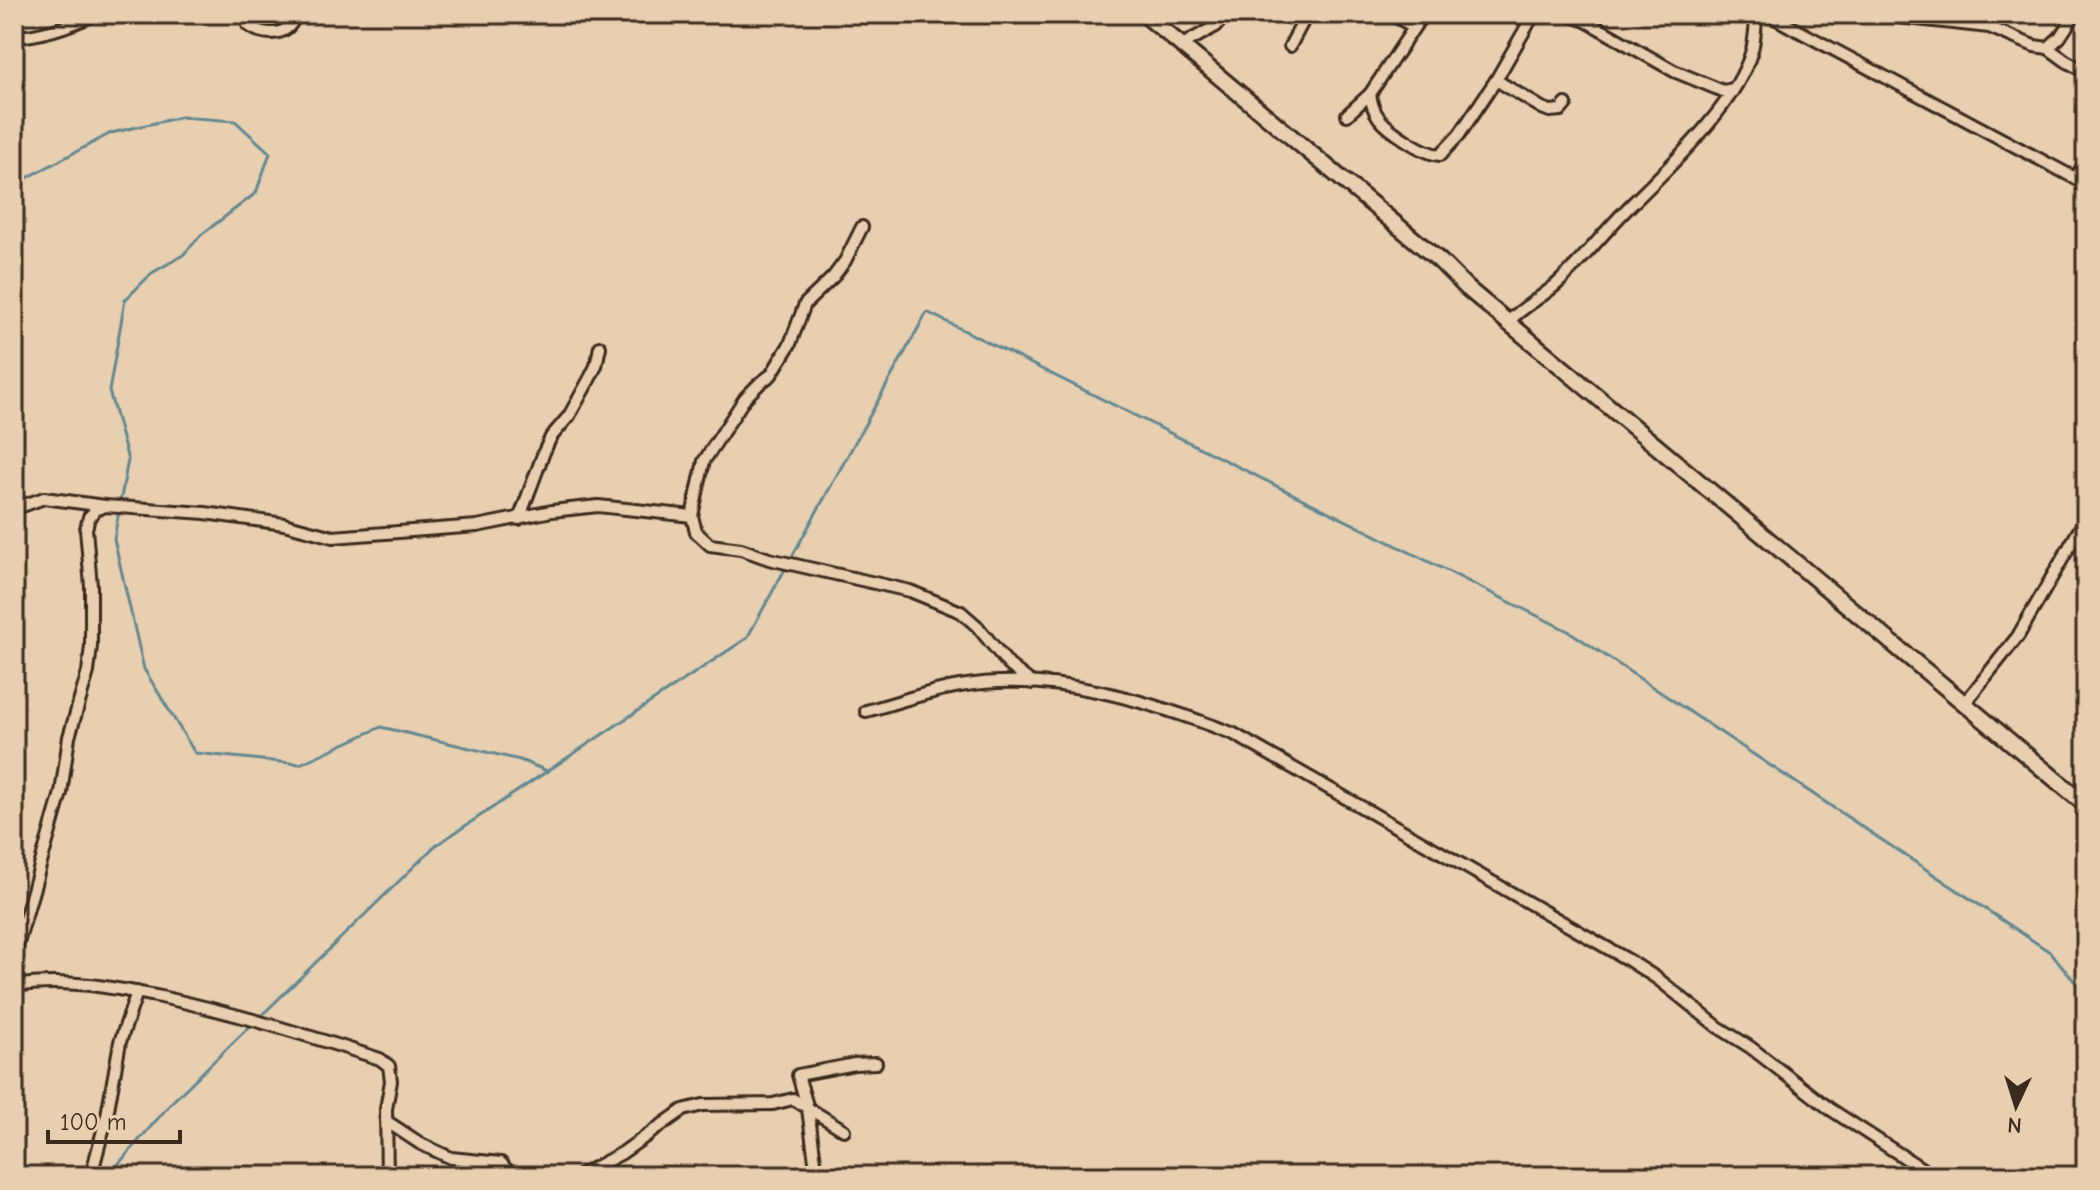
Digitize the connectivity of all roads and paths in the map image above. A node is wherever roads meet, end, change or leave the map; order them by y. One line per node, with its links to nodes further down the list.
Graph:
1 (96, 14): 18 (street)
2 (295, 14): 16 (street)
3 (1144, 14): 19 (street)
4 (1226, 14): 19 (street)
5 (1307, 14): 20 (street)
6 (1391, 14): 17 (street)
7 (1423, 14): 17 (street)
8 (1534, 14): 23 (street)
9 (1757, 14): 24 (street)
10 (1767, 14): 14 (street)
11 (1871, 14): 21 (street)
12 (2075, 14): 21 (street)
13 (1572, 15): 15 (street)
14 (1777, 17): 29 (street)
15 (1586, 18): 24 (street)
16 (248, 25)
17 (1414, 27): 25 (street)
18 (14, 37)
19 (1182, 45): 32 (street)
20 (1290, 46)
21 (2053, 48): 22 (street)
22 (2086, 72)
23 (1496, 80): 25 (street); 26 (street)
24 (1733, 89): 32 (street)
25 (1370, 94): 27 (street)
26 (1566, 104)
27 (1347, 115)
28 (2086, 162): 29 (street)
29 (2075, 178): 30 (street)
30 (2086, 184)
31 (862, 227): 36 (street)
32 (1509, 321): 40 (street)
33 (600, 347): 38 (street)
34 (105, 506): 35 (street); 38 (street); 43 (street)
35 (14, 509)
36 (692, 516): 38 (street); 39 (street)
37 (2086, 518): 40 (street)
38 (519, 519)
39 (1033, 683): 41 (street); 55 (street)
40 (1964, 704): 42 (street)
41 (866, 711)
42 (2086, 805)
43 (14, 957)
44 (14, 986): 45 (street)
45 (137, 992): 48 (street); 50 (street)
46 (876, 1063): 47 (street)
47 (808, 1109): 49 (street); 53 (street); 54 (street)
48 (386, 1121): 51 (street); 52 (street)
49 (844, 1130)
50 (91, 1176)
51 (387, 1176)
52 (512, 1176)
53 (579, 1176)
54 (817, 1176)
55 (1933, 1176)

